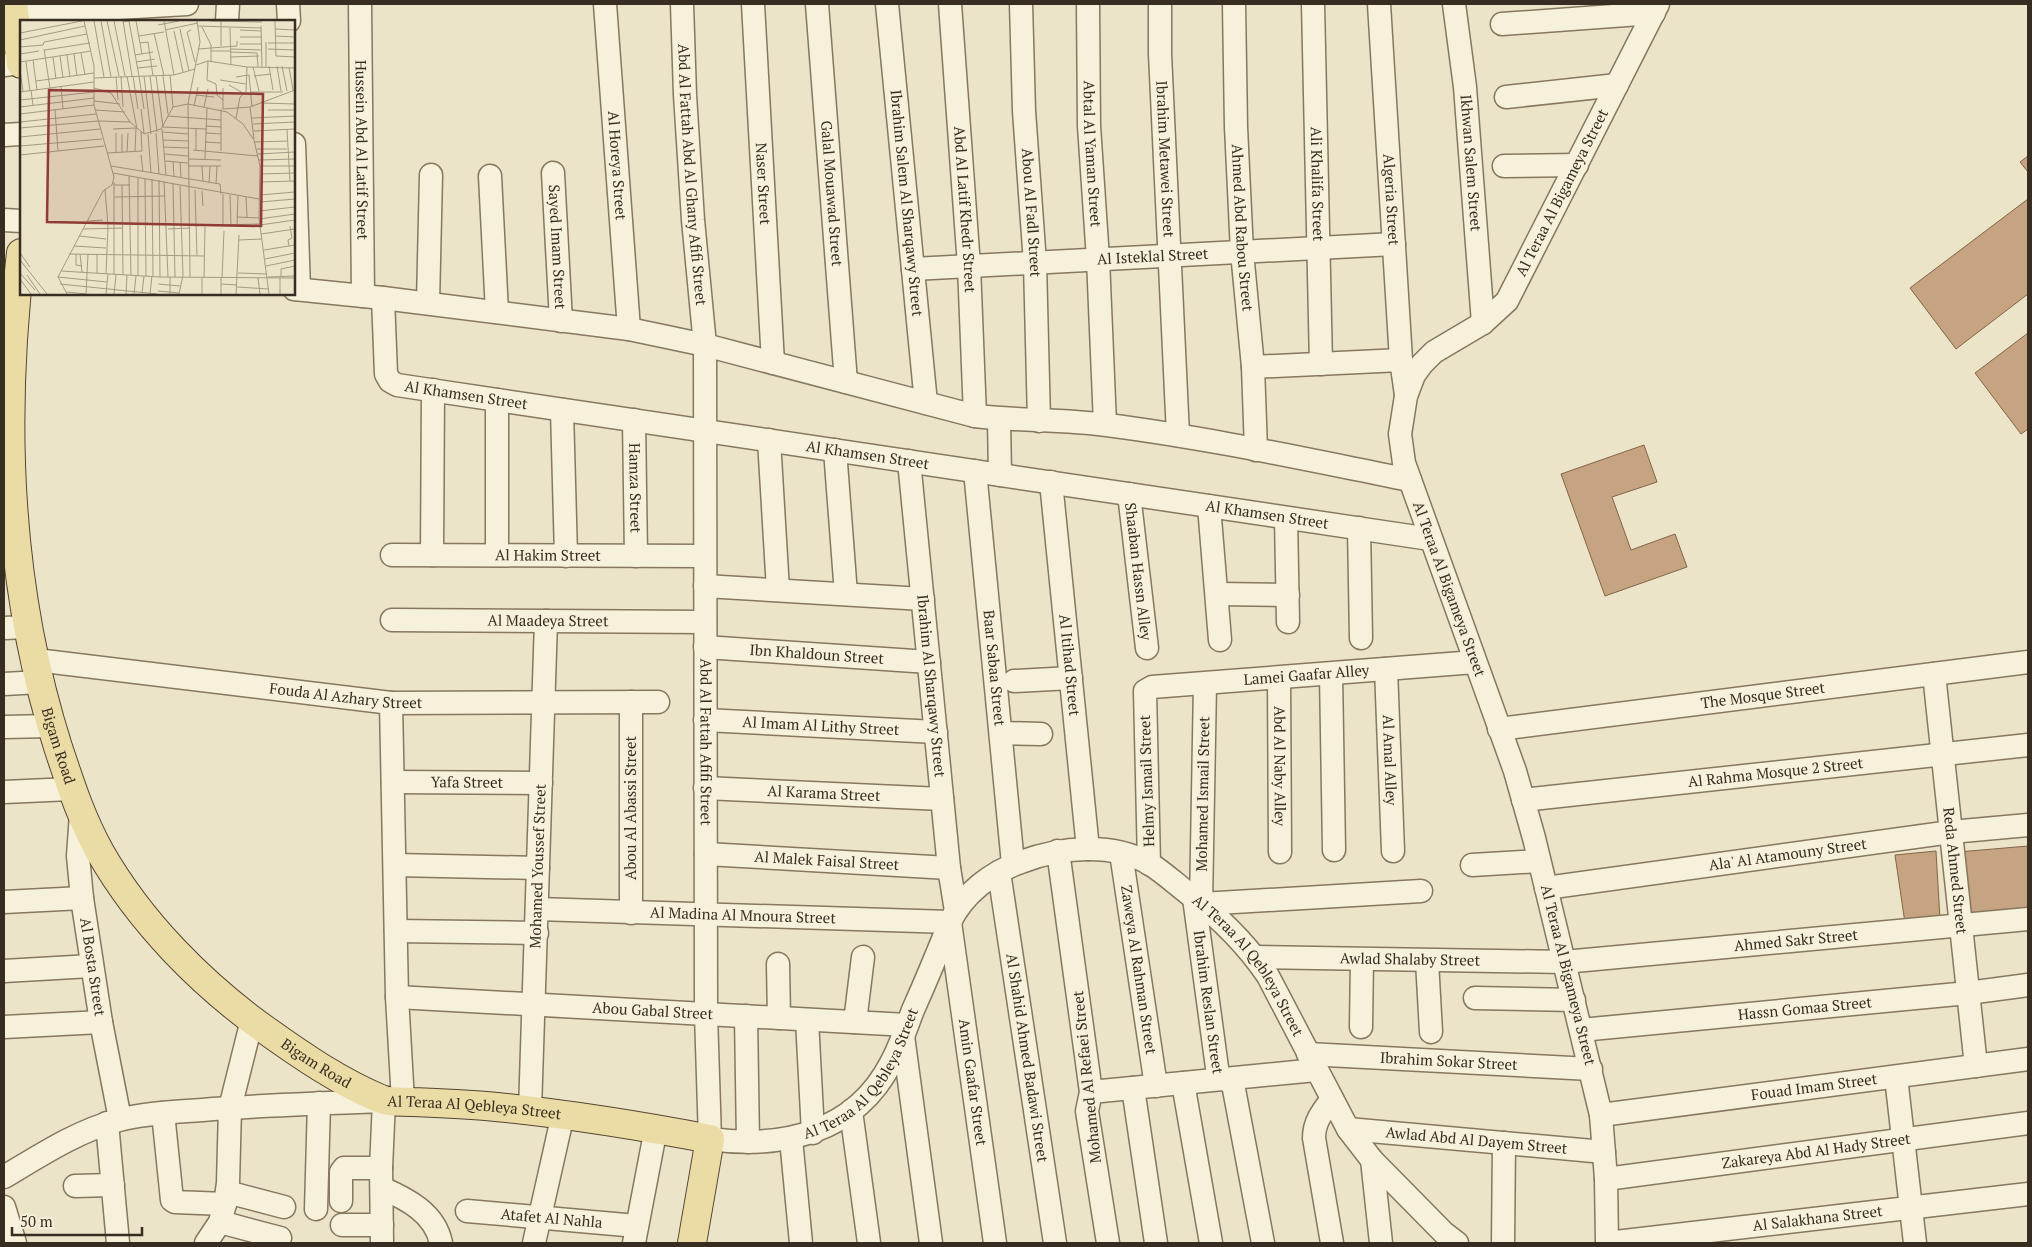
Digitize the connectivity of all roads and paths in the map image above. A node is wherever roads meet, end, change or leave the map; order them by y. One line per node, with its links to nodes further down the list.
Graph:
1 (187, 4): 19 (street)
2 (228, 4): 20 (street)
3 (288, 4): 21 (street)
4 (360, 4): 49 (street, Hussein Abd Al Latif Street)
5 (605, 4): 54 (street, Al Horeya Street)
6 (682, 4): 55 (street, Abd Al Fattah Abd Al Ghany Afifi Street)
7 (753, 4): 57 (street, Naser Street)
8 (817, 4): 60 (street, Galal Mouawad Street)
9 (887, 4): 46 (street, Ibrahim Salem Al Sharqawy Street)
10 (950, 4): 45 (street, Abd Al Latif Khedr Street)
11 (1021, 4): 44 (street, Abou Al Fadl Street)
12 (1088, 4): 43 (street, Abtal Al Yaman Street)
13 (1160, 4): 42 (street, Ibrahim Metawei Street)
14 (1234, 4): 40 (street, Ahmed Abd Rabou Street)
15 (1313, 4): 39 (street, Ali Khalifa Street)
16 (1379, 4): 38 (street, Algeria Street)
17 (1454, 4): 53 (street, Ikhwan Salem Street)
18 (1656, 8): 22 (street); 26 (street, Al Teraa Al Bigameya Street)
19 (12, 9): 23 (main road)
20 (227, 20)
21 (289, 20)
22 (1502, 24)
23 (20, 58)
24 (20, 64): 25 (street)
25 (4, 66)
26 (1617, 85): 27 (street); 30 (street, Al Teraa Al Bigameya Street)
27 (1506, 97)
28 (20, 134): 29 (street)
29 (4, 135)
30 (1577, 164): 31 (street); 53 (street, Al Teraa Al Bigameya Street)
31 (1504, 166)
32 (553, 173): 52 (street, Sayed Imam Street)
33 (430, 175): 50 (street)
34 (490, 176): 51 (street)
35 (295, 216): 47 (street)
36 (4, 220): 37 (street)
37 (20, 221)
38 (1394, 244): 39 (street, Al Isteklal Street); 56 (street, Algeria Street)
39 (1318, 248): 40 (street, Al Isteklal Street); 58 (street, Ali Khalifa Street)
40 (1242, 252): 42 (street, Al Isteklal Street); 59 (street, Ahmed Abd Rabou Street)
41 (20, 256): 48 (main road, Bigam Road)
42 (1170, 256): 43 (street, Al Isteklal Street); 73 (street, Ibrahim Metawei Street)
43 (1098, 259): 44 (street, Al Isteklal Street); 71 (street, Abtal Al Yaman Street)
44 (1035, 263): 45 (street, Al Isteklal Street); 70 (street, Abou Al Fadl Street)
45 (969, 266): 46 (street, Al Isteklal Street); 67 (street, Abd Al Latif Khedr Street)
46 (913, 269): 64 (street, Ibrahim Salem Al Sharqawy Street)
47 (296, 289): 49 (street)
48 (10, 291): 66 (main road, Bigam Road)
49 (373, 297): 50 (street); 61 (street, Al Khamsen Street)
50 (428, 304): 51 (street)
51 (497, 312): 52 (street)
52 (561, 320): 54 (street)
53 (1483, 323): 62 (street, Al Teraa Al Bigameya Street)
54 (628, 329): 55 (street)
55 (705, 345): 57 (street); 72 (street, Abd Al Fattah Afifi Street)
56 (1401, 360): 58 (street); 62 (street, Algeria Street)
57 (773, 363): 60 (street)
58 (1321, 364): 59 (street)
59 (1253, 367): 76 (street, Ahmed Abd Rabou Street)
60 (846, 382): 64 (street)
61 (433, 390): 63 (street, Al Khamsen Street); 89 (street)
62 (1406, 396): 80 (street, Al Teraa Al Bigameya Street)
63 (497, 400): 65 (street, Al Khamsen Street); 90 (street)
64 (926, 404): 67 (street)
65 (562, 410): 69 (street, Al Khamsen Street); 91 (street)
66 (6, 411): 82 (main road, Bigam Road)
67 (975, 416): 68 (street)
68 (999, 419): 70 (street); 79 (street)
69 (634, 420): 72 (street, Al Khamsen Street); 92 (street, Hamza Street)
70 (1039, 421): 71 (street)
71 (1104, 424): 73 (street)
72 (704, 431): 74 (street, Al Khamsen Street); 93 (street, Abd Al Fattah Afifi Street)
73 (1178, 435): 76 (street)
74 (769, 440): 75 (street, Al Khamsen Street); 96 (street)
75 (835, 450): 77 (street, Al Khamsen Street); 97 (street)
76 (1256, 450): 80 (street)
77 (909, 461): 78 (street, Al Khamsen Street); 100 (street, Ibrahim Al Sharqawy Street)
78 (975, 471): 79 (street, Al Khamsen Street); 132 (street, Baar Sabaa Street)
79 (1000, 475): 81 (street, Al Khamsen Street)
80 (1410, 480): 87 (street, Al Teraa Al Bigameya Street)
81 (1050, 482): 83 (street, Al Khamsen Street); 117 (street, Al Itihad Street)
82 (8, 490): 94 (main road, Bigam Road)
83 (1129, 494): 84 (street, Al Khamsen Street); 109 (street, Shaaban Hassn Alley)
84 (1209, 506): 85 (street, Al Khamsen Street); 98 (street)
85 (1286, 518): 86 (street, Al Khamsen Street); 99 (street)
86 (1358, 528): 87 (street, Al Khamsen Street); 106 (street)
87 (1430, 539): 111 (street, Al Teraa Al Bigameya Street)
88 (392, 555): 89 (street, Al Hakim Street)
89 (432, 555): 90 (street, Al Hakim Street)
90 (498, 555): 91 (street, Al Hakim Street)
91 (566, 556): 92 (street, Al Hakim Street)
92 (636, 556): 93 (street, Al Hakim Street)
93 (704, 556): 95 (street, Abd Al Fattah Afifi Street)
94 (11, 563): 105 (main road, Bigam Road)
95 (705, 586): 96 (street); 103 (street, Abd Al Fattah Afifi Street)
96 (778, 590): 97 (street)
97 (846, 594): 100 (street)
98 (1217, 594): 99 (street); 107 (street)
99 (1288, 595): 104 (street)
100 (923, 599): 110 (street, Ibrahim Al Sharqawy Street)
101 (392, 620): 102 (street, Al Maadeya Street)
102 (546, 621): 103 (street, Al Maadeya Street); 123 (street, Mohamed Youssef Street)
103 (705, 622): 108 (street, Abd Al Fattah Afifi Street)
104 (1288, 622)
105 (16, 628): 114 (main road, Bigam Road)
106 (1361, 638)
107 (1220, 640)
108 (705, 647): 110 (street, Ibn Khaldoun Street); 127 (street, Abd Al Fattah Afifi Street)
109 (1147, 648)
110 (929, 662): 131 (street, Ibrahim Al Sharqawy Street)
111 (1475, 662): 113 (street, Lamei Gaafar Alley); 130 (street, Al Teraa Al Bigameya Street)
112 (2028, 662): 116 (street, The Mosque Street)
113 (1386, 669): 115 (street, Lamei Gaafar Alley); 148 (street, Al Amal Alley)
114 (38, 671): 120 (street, Fouda Al Azhary Street); 126 (street, Fouda Al Azhary Street); 128 (main road, Bigam Road)
115 (1331, 674): 118 (street, Lamei Gaafar Alley); 147 (street)
116 (1934, 674): 130 (street, The Mosque Street); 135 (street, Reda Ahmed Street)
117 (1071, 678): 119 (street); 146 (street, Al Itihad Street)
118 (1279, 678): 121 (street, Lamei Gaafar Alley); 150 (street, Abd Al Naby Alley)
119 (1014, 681)
120 (4, 684)
121 (1205, 684): 122 (street, Lamei Gaafar Alley); 163 (street, Mohamed Ismail Street)
122 (1144, 698): 154 (street, Helmy Ismail Street)
123 (544, 702): 124 (street, Fouda Al Azhary Street); 126 (street, Fouda Al Azhary Street); 137 (street, Mohamed Youssef Street)
124 (630, 702): 125 (street, Fouda Al Azhary Street); 166 (street, Abou Al Abassi Street)
125 (658, 702)
126 (391, 703): 136 (street)
127 (705, 720): 131 (street, Al Imam Al Lithy Street); 138 (street, Abd Al Fattah Afifi Street)
128 (52, 726): 129 (street); 139 (main road, Bigam Road)
129 (4, 727)
130 (1499, 729): 142 (street, Al Teraa Al Bigameya Street)
131 (936, 732): 141 (street, Ibrahim Al Sharqawy Street)
132 (1001, 733): 133 (street); 159 (street, Baar Sabaa Street)
133 (1041, 734)
134 (2028, 745): 135 (street, Al Rahma Mosque 2 Street)
135 (1942, 754): 142 (street, Al Rahma Mosque 2 Street); 145 (street, Reda Ahmed Street)
136 (393, 782): 137 (street, Yafa Street); 156 (street)
137 (541, 783): 157 (street, Mohamed Youssef Street)
138 (705, 788): 141 (street, Al Karama Street); 152 (street, Abd Al Fattah Afifi Street)
139 (72, 789): 140 (street); 143 (main road, Bigam Road)
140 (4, 792)
141 (942, 799): 158 (street, Ibrahim Al Sharqawy Street)
142 (1523, 800): 153 (street, Al Teraa Al Bigameya Street)
143 (81, 814): 162 (street, Al Bosta Street); 190 (main road, Bigam Road)
144 (2028, 825): 145 (street, Ala' Al Atamouny Street)
145 (1951, 832): 160 (street, Ala' Al Atamouny Street); 170 (street, Reda Ahmed Street)
146 (1088, 849): 149 (street, Al Teraa Al Qebleya Street); 151 (street, Al Teraa Al Qebleya Street)
147 (1334, 850)
148 (1393, 850)
149 (1058, 851): 159 (street, Al Teraa Al Qebleya Street); 208 (street, Mohamed Al Refaei Street)
150 (1280, 852)
151 (1121, 853): 154 (street, Al Teraa Al Qebleya Street); 206 (street, Zaweya Al Rahman Street)
152 (706, 854): 158 (street, Al Malek Faisal Street); 167 (street, Abd Al Fattah Afifi Street)
153 (1539, 861): 155 (street); 160 (street, Al Teraa Al Bigameya Street)
154 (1149, 864): 163 (street, Al Teraa Al Qebleya Street)
155 (1472, 864)
156 (394, 865): 157 (street); 171 (street)
157 (538, 868): 165 (street, Mohamed Youssef Street)
158 (949, 868): 168 (street, Ibrahim Al Sharqawy Street)
159 (1006, 868): 168 (street, Al Teraa Al Qebleya Street); 260 (street, Al Shahid Ahmed Badawi Street)
160 (1546, 888): 177 (street, Al Teraa Al Bigameya Street)
161 (1421, 891): 163 (street)
162 (82, 898): 164 (street); 179 (street, Al Bosta Street)
163 (1197, 901): 174 (street, Al Teraa Al Qebleya Street); 204 (street, Ibrahim Reslan Street)
164 (4, 902)
165 (537, 910): 166 (street, Al Madina Al Mnoura Street); 172 (street, Mohamed Youssef Street)
166 (631, 913): 167 (street, Al Madina Al Mnoura Street)
167 (706, 915): 168 (street, Al Madina Al Mnoura Street); 187 (street, Abd Al Fattah Afifi Street)
168 (953, 916): 196 (street, Al Teraa Al Qebleya Street); 259 (street, Amin Gaafar Street)
169 (2028, 919): 170 (street, Ahmed Sakr Street)
170 (1961, 927): 177 (street, Ahmed Sakr Street); 182 (street, Reda Ahmed Street)
171 (396, 931): 172 (street); 183 (street)
172 (536, 933): 186 (street, Mohamed Youssef Street)
173 (864, 957): 193 (street)
174 (1256, 957): 175 (street, Awlad Shalaby Street); 200 (street, Al Teraa Al Qebleya Street)
175 (1362, 960): 176 (street, Awlad Shalaby Street); 195 (street)
176 (1427, 961): 177 (street, Awlad Shalaby Street); 198 (street)
177 (1564, 962): 185 (street, Al Teraa Al Bigameya Street)
178 (778, 964): 189 (street)
179 (91, 966): 180 (street); 192 (street, Al Bosta Street)
180 (4, 971)
181 (2028, 985): 182 (street, Hassn Gomaa Street)
182 (1968, 994): 197 (street, Hassn Gomaa Street); 201 (street, Reda Ahmed Street)
183 (397, 998): 186 (street, Abou Gabal Street); 210 (street)
184 (1475, 998): 185 (street)
185 (1574, 1000): 197 (street, Al Teraa Al Bigameya Street)
186 (534, 1005): 187 (street, Abou Gabal Street); 213 (street, Mohamed Youssef Street)
187 (706, 1014): 188 (street, Abou Gabal Street); 223 (street, Abd Al Fattah Afifi Street)
188 (746, 1016): 189 (street, Abou Gabal Street); 226 (street)
189 (779, 1018): 191 (street, Abou Gabal Street)
190 (252, 1020): 210 (main road, Bigam Road); 212 (street)
191 (807, 1020): 193 (street, Abou Gabal Street); 222 (street)
192 (101, 1022): 194 (street); 218 (street, Al Bosta Street)
193 (855, 1022): 196 (street, Abou Gabal Street)
194 (4, 1027)
195 (1361, 1027)
196 (905, 1030): 214 (street, Al Teraa Al Qebleya Street); 258 (street)
197 (1581, 1030): 202 (street, Al Teraa Al Bigameya Street)
198 (1431, 1032)
199 (2028, 1060): 201 (street, Fouad Imam Street)
200 (1312, 1062): 202 (street, Ibrahim Sokar Street); 204 (street, Ibrahim Sokar Street); 209 (street, Al Teraa Al Qebleya Street)
201 (1976, 1066): 203 (street, Fouad Imam Street)
202 (1591, 1069): 217 (street, Al Teraa Al Bigameya Street)
203 (1896, 1077): 217 (street, Fouad Imam Street); 225 (street)
204 (1224, 1079): 205 (street, Ibrahim Sokar Street); 264 (street, Ibrahim Reslan Street)
205 (1183, 1083): 206 (street, Ibrahim Sokar Street); 263 (street)
206 (1156, 1086): 207 (street, Ibrahim Sokar Street)
207 (1133, 1088): 208 (street, Ibrahim Sokar Street); 262 (street)
208 (1091, 1092): 261 (street, Mohamed Al Refaei Street)
209 (1332, 1100): 221 (street, Al Teraa Al Qebleya Street); 265 (street)
210 (394, 1101): 211 (street, Al Teraa Al Qebleya Street); 213 (main road, Al Teraa Al Qebleya Street); 233 (street)
211 (319, 1103): 212 (street, Al Teraa Al Qebleya Street); 243 (street)
212 (230, 1108): 215 (street, Al Teraa Al Qebleya Street); 239 (street)
213 (530, 1110): 216 (main road, Al Teraa Al Qebleya Street)
214 (851, 1111): 222 (street, Al Teraa Al Qebleya Street); 257 (street)
215 (163, 1113): 218 (street, Al Teraa Al Qebleya Street); 239 (street)
216 (563, 1114): 220 (main road, Al Teraa Al Qebleya Street); 245 (street)
217 (1601, 1115): 228 (street, Al Teraa Al Bigameya Street)
218 (114, 1121): 231 (street, Al Teraa Al Qebleya Street); 235 (street, Al Bosta Street)
219 (2028, 1124): 225 (street, Zakareya Abd Al Hady Street)
220 (656, 1128): 223 (main road, Al Teraa Al Qebleya Street); 248 (street)
221 (1348, 1129): 227 (street, Awlad Abd Al Dayem Street); 230 (street, Al Teraa Al Qebleya Street)
222 (813, 1132): 224 (street, Al Teraa Al Qebleya Street)
223 (710, 1139): 226 (street, Al Teraa Al Qebleya Street); 255 (main road)
224 (791, 1139): 226 (street, Al Teraa Al Qebleya Street); 256 (street)
225 (1903, 1140): 234 (street, Zakareya Abd Al Hady Street); 242 (street)
226 (748, 1142)
227 (1504, 1143): 228 (street, Awlad Abd Al Dayem Street); 268 (street)
228 (1604, 1152): 234 (street, Al Teraa Al Bigameya Street)
229 (4, 1159): 231 (street)
230 (1372, 1160): 266 (street); 267 (street, Al Teraa Al Qebleya Street)
231 (30, 1162): 232 (street, Al Teraa Al Qebleya Street)
232 (4, 1177)
233 (381, 1178): 238 (street); 247 (street); 253 (street)
234 (1606, 1178): 269 (street, Al Teraa Al Bigameya Street)
235 (113, 1185): 236 (street); 251 (street, Al Bosta Street)
236 (75, 1186)
237 (2028, 1194): 242 (street, Al Salakhana Street)
238 (341, 1201)
239 (224, 1206): 241 (street); 249 (street); 252 (street)
240 (4, 1207): 250 (street)
241 (284, 1207)
242 (1911, 1208): 269 (street, Al Salakhana Street); 270 (street)
243 (316, 1210)
244 (467, 1211): 245 (street, Atafet Al Nahla)
245 (540, 1217): 248 (street, Atafet Al Nahla); 254 (street)
246 (342, 1226): 247 (street)
247 (382, 1234)
248 (636, 1235)
249 (280, 1238)
250 (15, 1243)
251 (118, 1243)
252 (206, 1243)
253 (441, 1243)
254 (534, 1243)
255 (692, 1243)
256 (801, 1243)
257 (869, 1243)
258 (931, 1243)
259 (995, 1243)
260 (1055, 1243)
261 (1108, 1243)
262 (1156, 1243)
263 (1210, 1243)
264 (1263, 1243)
265 (1332, 1243)
266 (1381, 1243)
267 (1457, 1243)
268 (1503, 1243)
269 (1607, 1243)
270 (1915, 1243)

